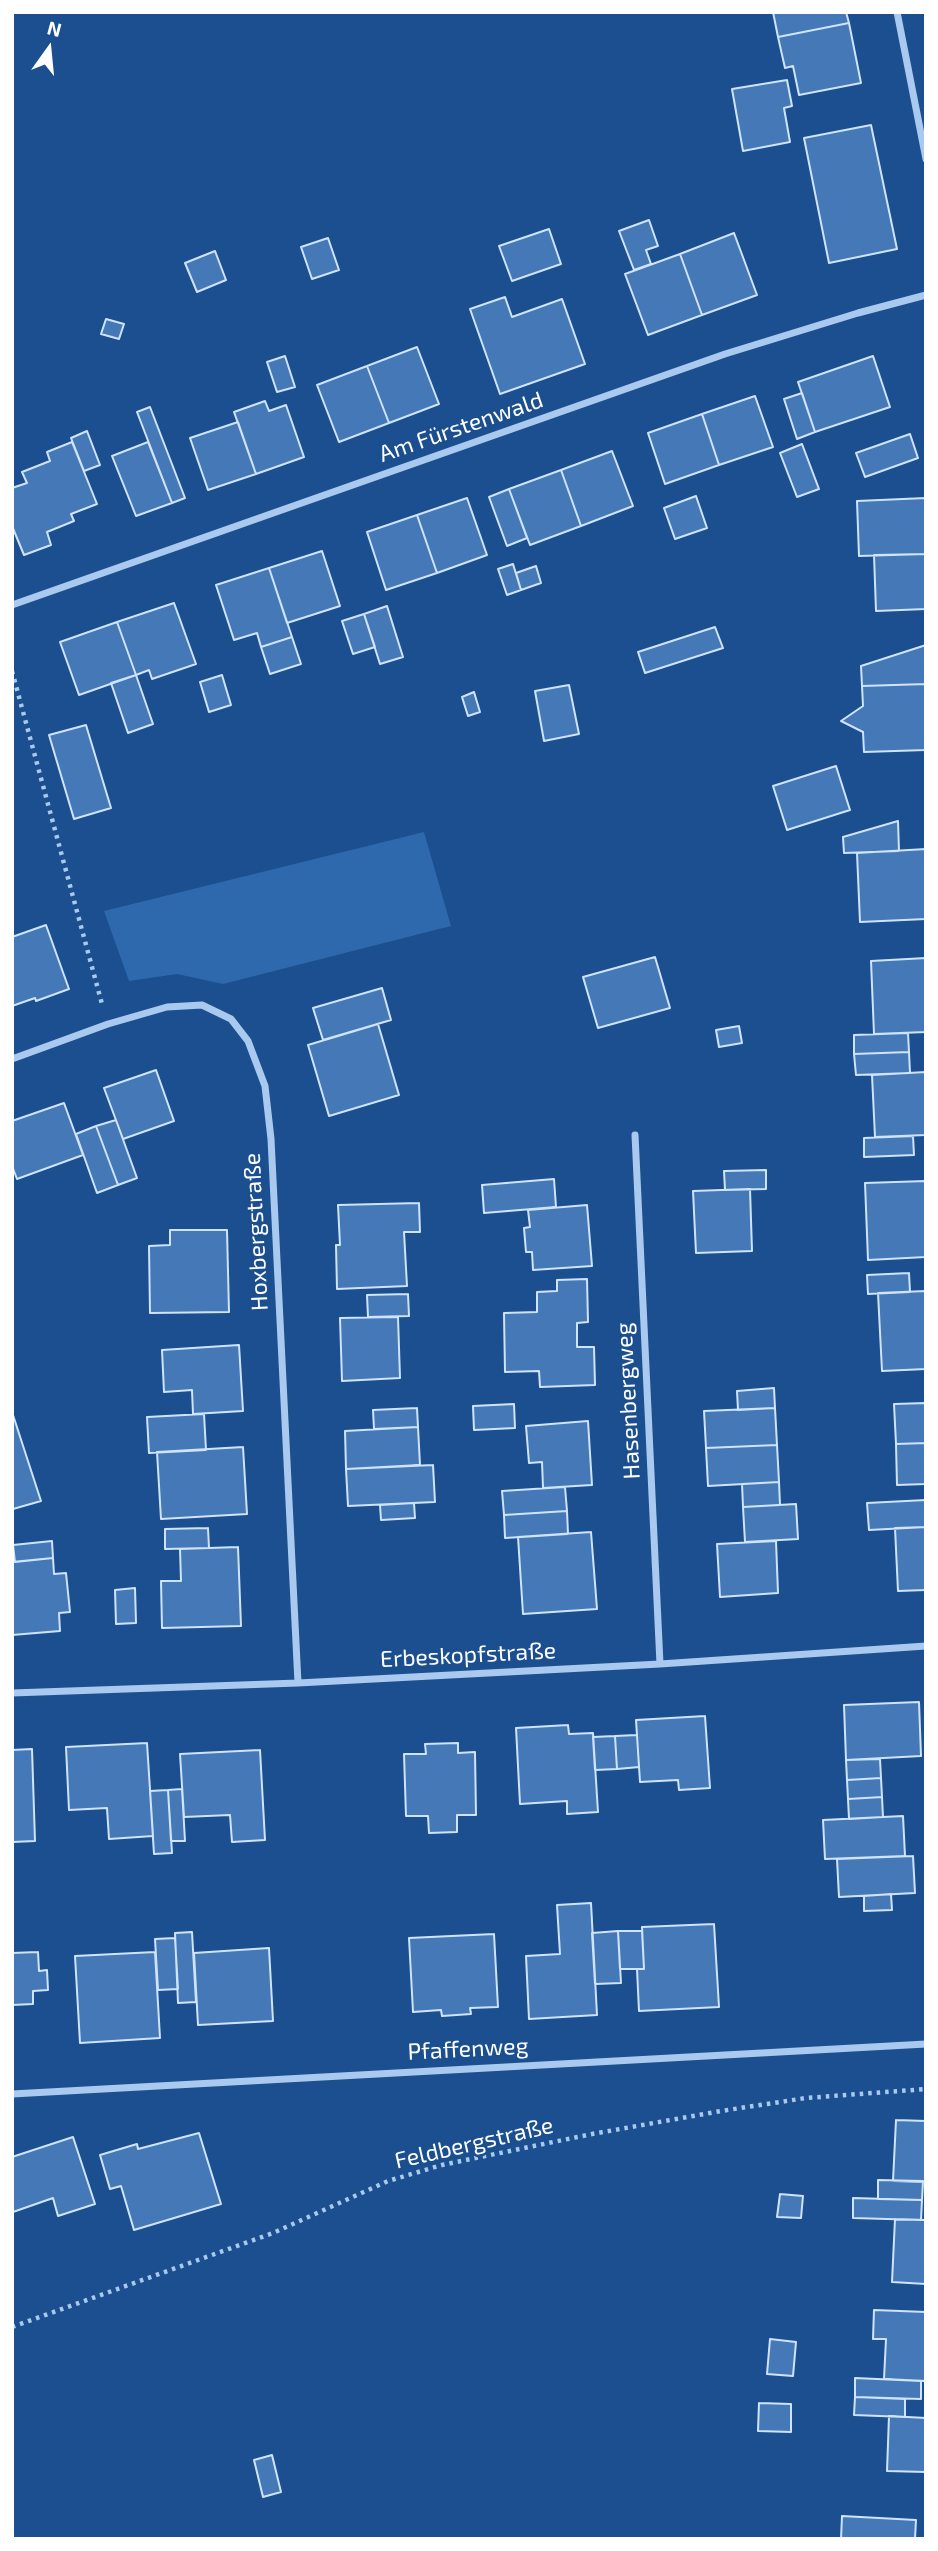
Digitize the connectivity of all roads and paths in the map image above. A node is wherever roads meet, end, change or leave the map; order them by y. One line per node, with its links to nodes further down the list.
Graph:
1 (897, 12): 2 (street)
2 (926, 159)
3 (926, 295): 4 (street, Am Fürstenwald)
4 (12, 605)
5 (12, 671): 6 (path)
6 (108, 1024): 7 (street, Hoxbergstraße); 11 (street, Hoxbergstraße)
7 (12, 1059)
8 (635, 1135): 10 (street, Hasenbergweg)
9 (926, 1646): 10 (street, Erbeskopfstraße)
10 (660, 1664): 11 (street, Erbeskopfstraße)
11 (298, 1683): 12 (street, Erbeskopfstraße)
12 (12, 1693)
13 (926, 2043): 15 (street, Pfaffenweg)
14 (926, 2089): 16 (path, Feldbergstraße)
15 (12, 2094)
16 (12, 2326)

